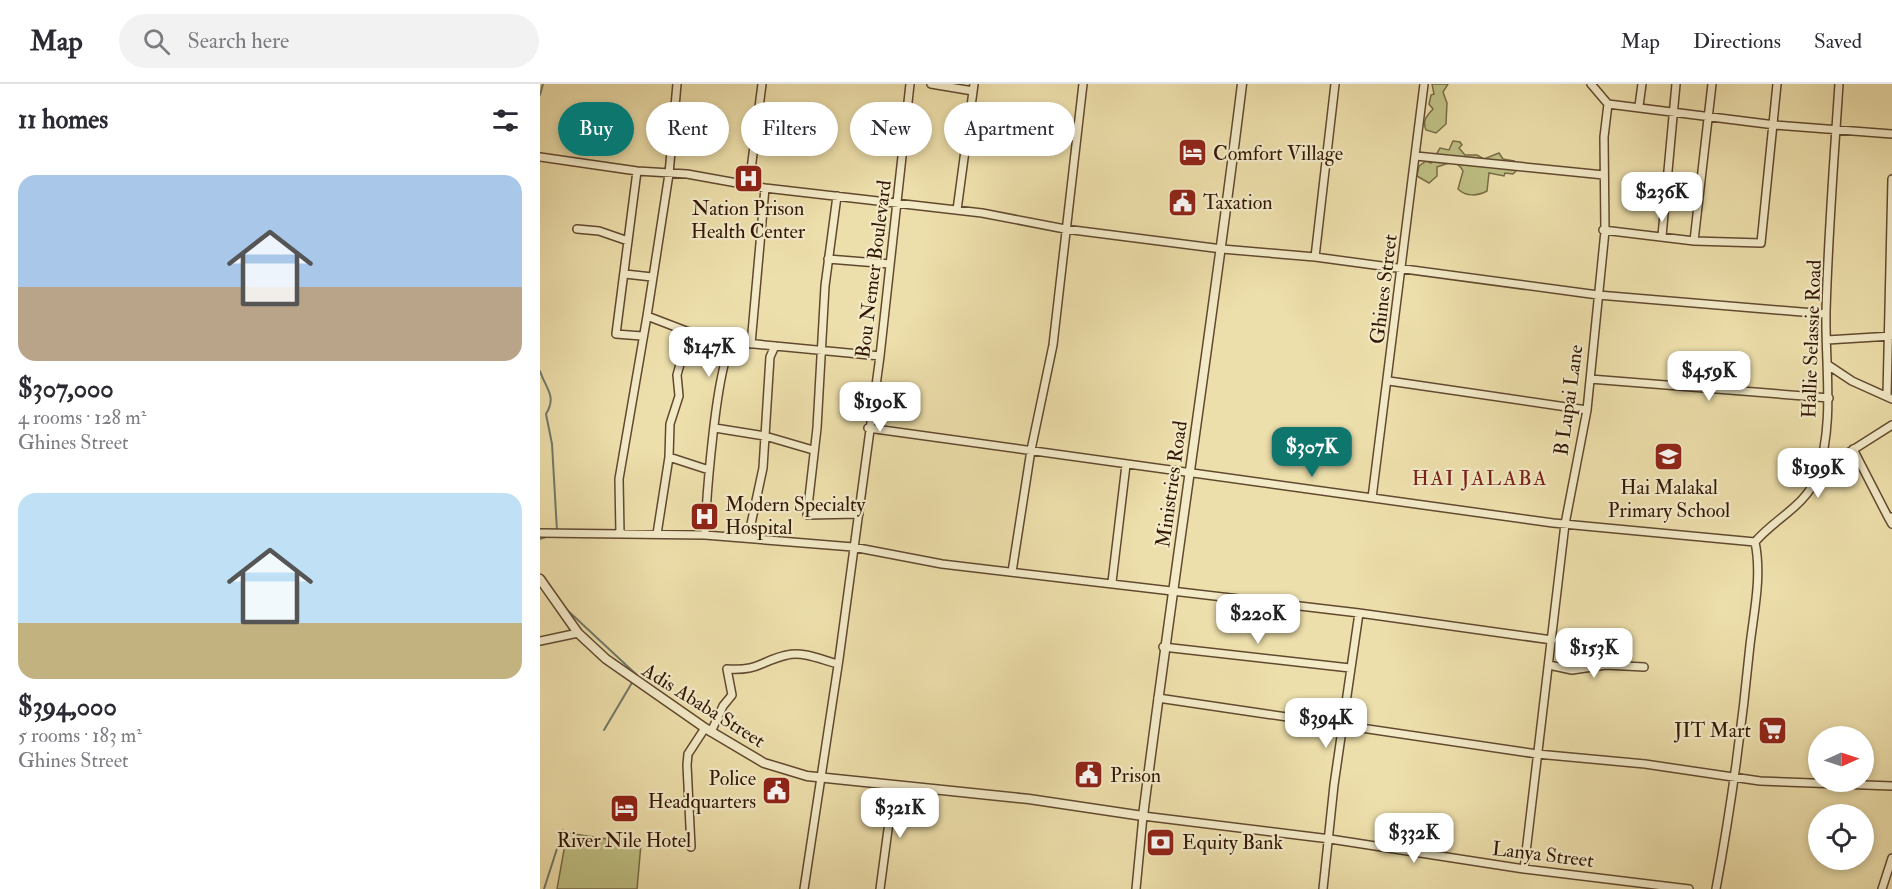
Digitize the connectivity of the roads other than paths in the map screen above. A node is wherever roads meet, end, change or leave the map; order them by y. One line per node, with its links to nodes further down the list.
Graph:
1 (677, 84): 26 (street)
2 (762, 84): 29 (street)
3 (910, 84): 32 (street, Bou Nemer Boulevard)
4 (931, 84): 15 (street)
5 (1083, 84): 35 (street)
6 (1242, 84): 40 (street, Ministries Road)
7 (1335, 84): 41 (street)
8 (1424, 84): 23 (street, Ghines Street)
9 (1591, 84): 16 (street)
10 (1642, 84): 17 (street)
11 (1676, 84): 18 (street)
12 (1712, 84): 19 (street)
13 (1777, 84): 20 (street)
14 (1839, 84): 21 (street, Hallie Selassie Road)
15 (973, 87): 33 (street)
16 (1608, 104): 17 (street); 27 (street, B Lupai Lane)
17 (1639, 106): 18 (street)
18 (1674, 111): 19 (street); 37 (street)
19 (1709, 116): 20 (street); 39 (street)
20 (1775, 125): 21 (street); 39 (street)
21 (1836, 129): 22 (street); 48 (street, Hallie Selassie Road)
22 (1892, 134)
23 (1416, 156): 27 (street); 44 (street, Ghines Street)
24 (540, 157): 25 (street)
25 (637, 171): 26 (street); 38 (street)
26 (669, 174): 29 (street); 46 (street)
27 (1604, 175): 36 (street, B Lupai Lane)
28 (1892, 179): 52 (street)
29 (749, 185): 30 (street)
30 (765, 188): 31 (street); 55 (street)
31 (837, 196): 32 (street); 42 (street)
32 (898, 204): 33 (street); 43 (street, Bou Nemer Boulevard)
33 (957, 210): 35 (street)
34 (577, 229): 38 (street)
35 (1065, 229): 40 (street); 71 (street)
36 (1605, 231): 37 (street); 47 (street, B Lupai Lane)
37 (1662, 236): 39 (street)
38 (628, 241): 45 (street)
39 (1694, 241)
40 (1222, 249): 41 (street); 75 (street, Ministries Road)
41 (1315, 257): 44 (street)
42 (828, 259): 43 (street); 57 (street)
43 (890, 264): 58 (street, Bou Nemer Boulevard)
44 (1401, 269): 47 (street); 61 (street, Ghines Street)
45 (625, 274): 46 (street); 51 (street)
46 (652, 277): 49 (street)
47 (1598, 295): 48 (street); 60 (street, B Lupai Lane)
48 (1826, 314): 53 (street, Hallie Selassie Road)
49 (647, 316): 50 (street); 51 (street)
50 (689, 332): 54 (street); 72 (street)
51 (642, 336): 82 (street)
52 (1890, 336): 53 (street); 63 (street)
53 (1827, 340): 59 (street, Hallie Selassie Road)
54 (734, 342): 55 (street); 67 (street)
55 (751, 344): 56 (street)
56 (775, 346): 57 (street); 68 (street)
57 (820, 350): 58 (street); 70 (street)
58 (880, 356): 66 (street, Bou Nemer Boulevard)
59 (1828, 365): 62 (street, Hallie Selassie Road); 63 (street)
60 (1590, 379): 62 (street); 64 (street, B Lupai Lane)
61 (1389, 381): 64 (street); 77 (street, Ghines Street)
62 (1829, 398): 76 (street, Hallie Selassie Road)
63 (1889, 398)
64 (1587, 410): 80 (street, B Lupai Lane)
65 (1892, 425): 69 (street)
66 (868, 428): 71 (street); 78 (street, Bou Nemer Boulevard)
67 (715, 429): 68 (street); 74 (street)
68 (765, 436): 70 (street); 85 (street)
69 (1853, 449): 76 (street); 79 (street)
70 (813, 450): 78 (street)
71 (1031, 450): 73 (street); 88 (street)
72 (669, 458): 74 (street); 83 (street)
73 (1125, 465): 75 (street); 90 (street)
74 (709, 470): 84 (street)
75 (1189, 474): 77 (street); 91 (street, Ministries Road)
76 (1816, 477): 86 (street, Hallie Selassie Road)
77 (1372, 498): 80 (street)
78 (859, 514): 87 (street, Bou Nemer Boulevard)
79 (1891, 520)
80 (1565, 524): 86 (street); 94 (street, B Lupai Lane)
81 (540, 533): 82 (street)
82 (620, 534): 83 (street)
83 (657, 534): 84 (street)
84 (705, 535): 85 (street)
85 (748, 538): 87 (street)
86 (1755, 542): 105 (street)
87 (853, 547): 88 (street); 97 (street, Bou Nemer Boulevard)
88 (1012, 572): 90 (street)
89 (540, 579): 93 (street, Adis Ababa Street)
90 (1112, 582): 91 (street)
91 (1172, 590): 92 (street); 96 (street, Ministries Road)
92 (1359, 613): 94 (street); 100 (street)
93 (578, 633): 95 (street); 103 (street, Adis Ababa Street)
94 (1552, 639): 98 (street, B Lupai Lane)
95 (540, 641)
96 (1163, 647): 100 (street); 101 (street, Ministries Road)
97 (838, 664): 103 (street); 106 (street, Bou Nemer Boulevard)
98 (1548, 665): 99 (street); 104 (street, B Lupai Lane)
99 (1644, 667)
100 (1350, 668): 102 (street)
101 (1158, 698): 102 (street); 109 (street, Ministries Road)
102 (1342, 725): 104 (street); 110 (street)
103 (708, 730): 106 (street, Adis Ababa Street); 111 (street)
104 (1537, 754): 105 (street); 113 (street, B Lupai Lane)
105 (1735, 777): 108 (street); 121 (street)
106 (822, 778): 107 (street, Adis Ababa Street); 116 (street, Bou Nemer Boulevard)
107 (894, 785): 109 (street, Adis Ababa Street); 117 (street)
108 (1892, 786)
109 (1143, 816): 110 (street, Lanya Street); 118 (street, Ministries Road)
110 (1330, 839): 113 (street, Lanya Street); 119 (street)
111 (690, 847)
112 (1892, 858): 115 (street)
113 (1524, 869): 114 (street, Lanya Street)
114 (1661, 886): 120 (street, Lanya Street)
115 (1881, 888)
116 (804, 889)
117 (880, 889)
118 (1136, 889)
119 (1323, 889)
120 (1689, 889)
121 (1716, 889)

